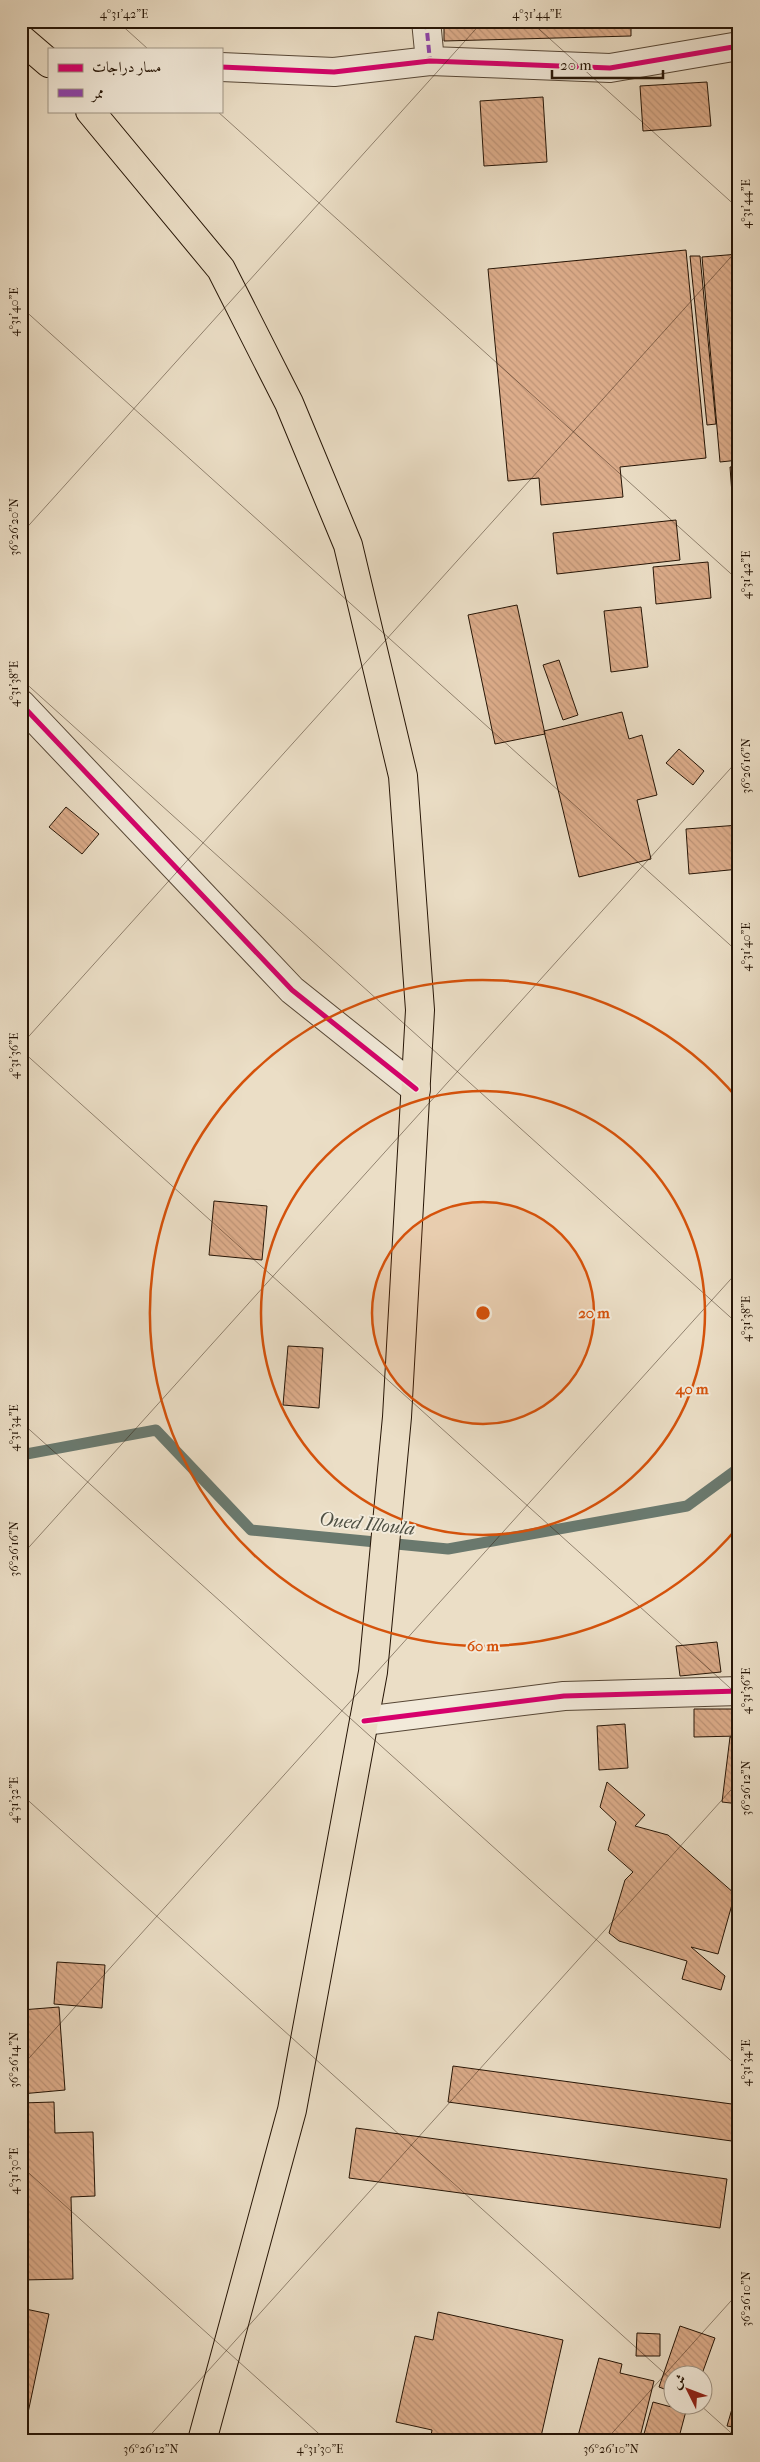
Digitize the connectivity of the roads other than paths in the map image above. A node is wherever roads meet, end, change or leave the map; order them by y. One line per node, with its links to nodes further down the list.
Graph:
1 (426, 21): 4 (street)
2 (21, 39): 5 (main road)
3 (739, 46): 4 (street)
4 (430, 61): 6 (street)
5 (48, 62)
6 (222, 67)
7 (91, 112): 9 (main road)
8 (21, 704): 9 (street)
9 (416, 1090): 11 (main road)
10 (739, 1691): 11 (street)
11 (364, 1721): 12 (main road)
12 (202, 2441)

